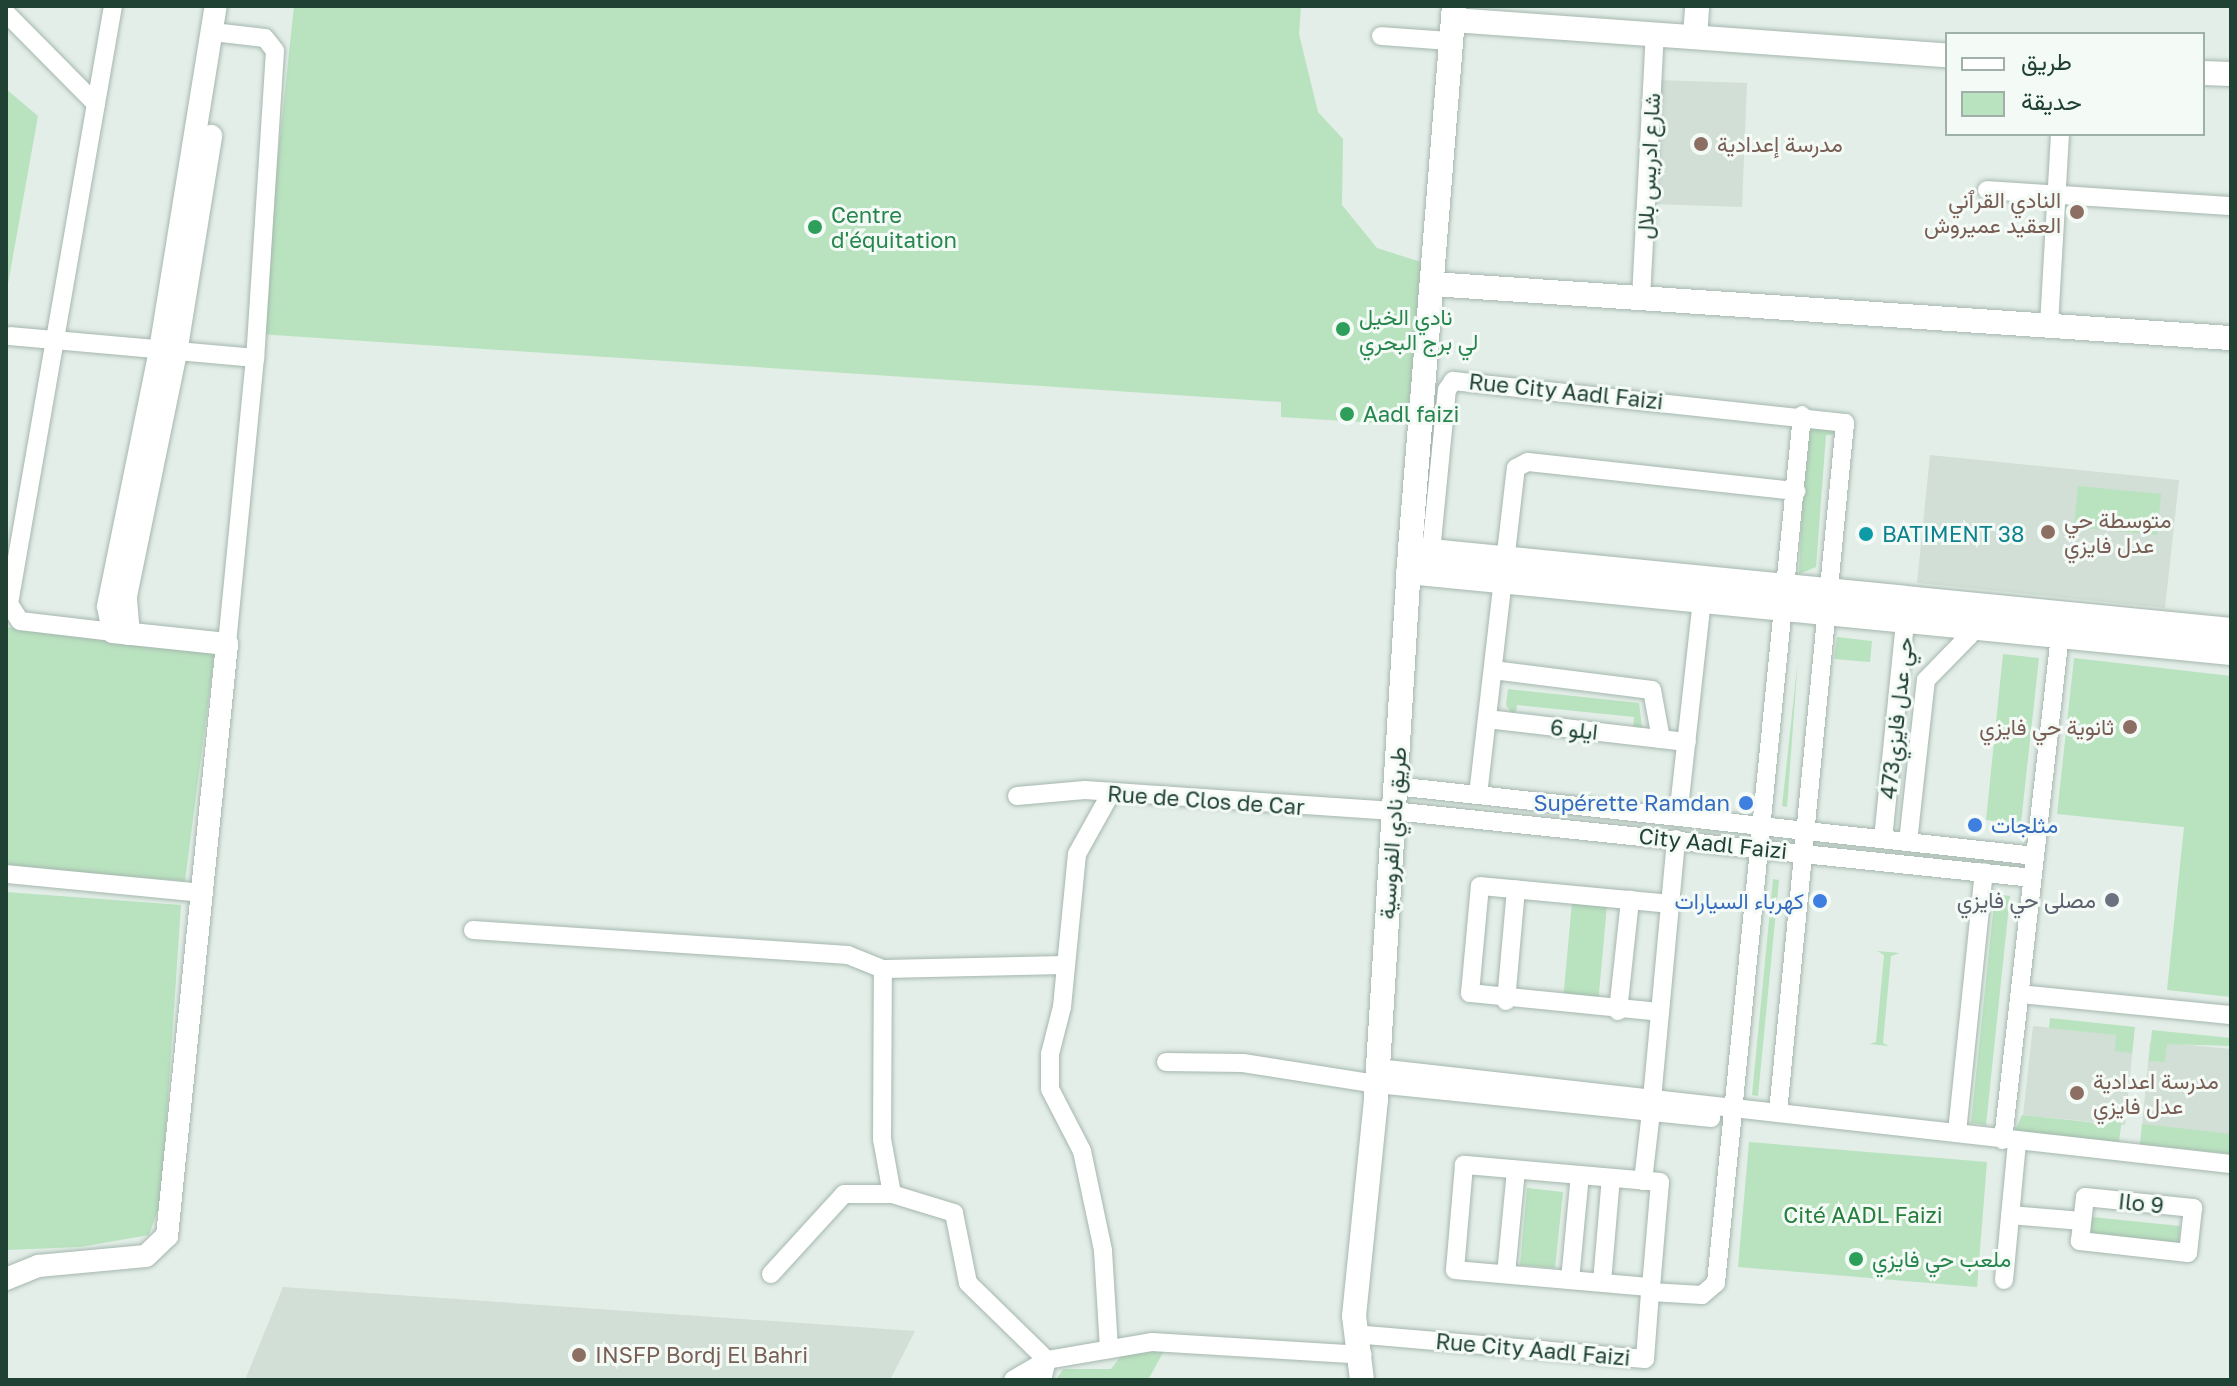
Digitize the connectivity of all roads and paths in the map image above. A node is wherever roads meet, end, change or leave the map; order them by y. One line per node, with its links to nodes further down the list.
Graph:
1 (113, 6): 14 (street)
2 (216, 6): 7 (street)
3 (232, 6): 7 (street)
4 (1697, 6): 10 (main road)
5 (6, 13): 14 (street)
6 (1453, 22): 8 (main road); 9 (street); 19 (main road, طريق نادي الفروسية)
7 (220, 33): 25 (street); 26 (street)
8 (1655, 35): 10 (main road); 20 (street, شارع ادريس بلال)
9 (1381, 36)
10 (1695, 37): 11 (main road)
11 (1945, 55)
12 (2205, 73): 13 (main road)
13 (2231, 74)
14 (96, 104): 24 (street)
15 (2060, 136): 17 (street)
16 (1987, 190): 17 (street)
17 (2056, 193): 18 (street); 21 (street)
18 (2231, 206)
19 (1432, 284): 20 (main road); 29 (main road, طريق نادي الفروسية)
20 (1641, 298): 21 (main road)
21 (2049, 325): 23 (main road)
22 (10, 336): 24 (street)
23 (2231, 338)
24 (58, 340): 25 (street); 38 (street)
25 (168, 352): 26 (street); 38 (street)
26 (255, 358): 39 (street)
27 (1802, 415): 28 (street); 29 (street, Rue City Aadl Faizi); 33 (street, Rue City Aadl Faizi)
28 (1796, 491): 30 (street); 31 (street)
29 (1420, 561): 30 (main road); 45 (main road, طريق نادي الفروسية)
30 (1501, 569): 31 (main road); 32 (main road); 41 (street)
31 (1787, 597): 32 (main road); 33 (main road); 51 (street)
32 (1702, 600): 44 (street)
33 (1829, 601): 34 (main road); 52 (street, Rue City Aadl Faizi)
34 (1906, 608): 35 (main road); 36 (main road); 54 (street, 473حي عدل فايزي)
35 (2061, 624): 36 (main road); 37 (main road); 40 (main road); 58 (street)
36 (1970, 626): 55 (street)
37 (2231, 630)
38 (121, 633): 39 (street)
39 (227, 644): 63 (street)
40 (2231, 653)
41 (1493, 670): 42 (street); 43 (street)
42 (1487, 719): 43 (street, ايلو 6); 47 (street)
43 (1661, 739): 44 (street)
44 (1687, 742): 50 (street)
45 (1395, 786): 47 (street); 49 (main road, طريق نادي الفروسية)
46 (1111, 793): 48 (street, Rue de Clos de Car); 49 (street, Rue de Clos de Car); 67 (street)
47 (1478, 795): 50 (street)
48 (1017, 796)
49 (1393, 811): 53 (street, City Aadl Faizi); 75 (main road, طريق نادي الفروسية)
50 (1678, 817): 51 (street)
51 (1763, 826): 52 (street); 56 (street)
52 (1805, 830): 54 (street); 57 (street, Rue City Aadl Faizi)
53 (1676, 839): 56 (street, City Aadl Faizi); 65 (street)
54 (1883, 839): 55 (street)
55 (1908, 842): 58 (street)
56 (1760, 848): 57 (street, City Aadl Faizi); 78 (street)
57 (1803, 853): 59 (street, City Aadl Faizi); 77 (street, Rue City Aadl Faizi)
58 (2035, 856): 61 (street)
59 (1984, 872): 61 (street, City Aadl Faizi); 79 (street)
60 (6, 874): 63 (street)
61 (2033, 878): 69 (street)
62 (1516, 889): 64 (street); 70 (street); 70 (street)
63 (204, 893): 91 (street)
64 (1630, 900): 65 (street); 71 (street)
65 (1670, 904): 72 (street)
66 (473, 930): 68 (street)
67 (1066, 965): 68 (street); 97 (street)
68 (883, 969): 86 (street)
69 (2020, 994): 73 (street); 80 (street)
70 (1506, 1001): 71 (street)
71 (1618, 1011): 72 (street)
72 (1660, 1012): 76 (street)
73 (2231, 1015)
74 (1166, 1062): 75 (street)
75 (1377, 1076): 76 (street); 96 (main road, طريق نادي الفروسية)
76 (1651, 1106): 78 (street); 85 (street)
77 (1778, 1113): 78 (street); 79 (street)
78 (1735, 1115): 95 (street)
79 (1957, 1132): 80 (street)
80 (2010, 1141): 81 (street); 87 (street)
81 (2231, 1164)
82 (1516, 1170): 83 (street); 90 (street); 90 (street)
83 (1580, 1175): 84 (street); 92 (street)
84 (1611, 1178): 85 (street); 94 (street)
85 (1643, 1181): 95 (street, Rue City Aadl Faizi)
86 (892, 1194): 89 (street); 98 (street)
87 (2010, 1215): 88 (street); 93 (street)
88 (2082, 1221): 88 (street, Ilo 9)
89 (771, 1274)
90 (1506, 1274): 92 (street)
91 (6, 1278)
92 (1570, 1280): 94 (street)
93 (2004, 1280)
94 (1602, 1282): 95 (street)
95 (1651, 1289): 96 (street, Rue City Aadl Faizi)
96 (1359, 1345): 97 (street); 101 (main road, طريق نادي الفروسية)
97 (1109, 1349): 98 (street)
98 (1047, 1360): 99 (street); 100 (street)
99 (1013, 1380)
100 (1042, 1380)
101 (1362, 1380)

